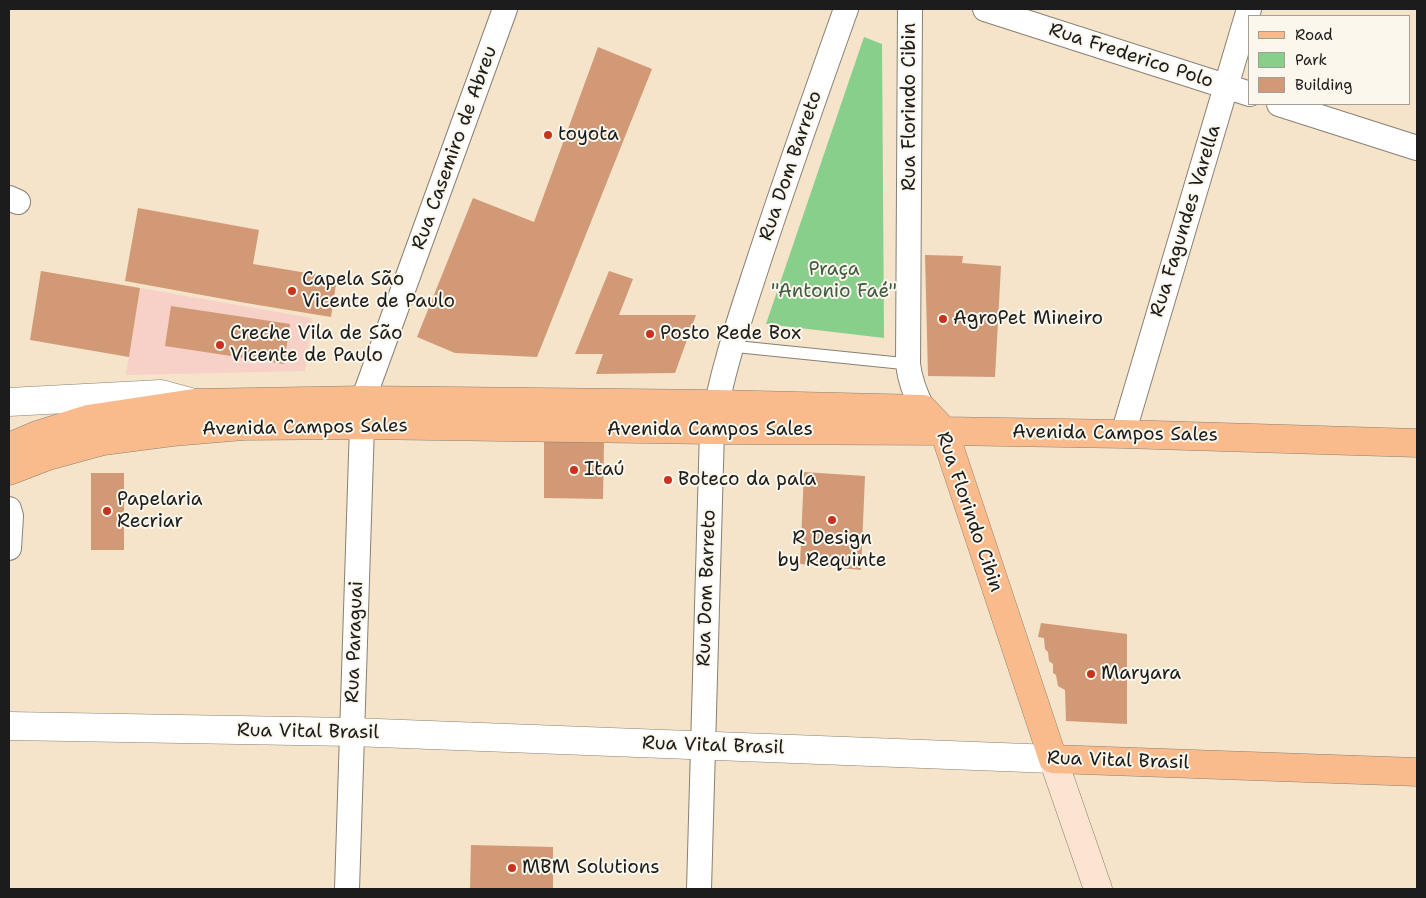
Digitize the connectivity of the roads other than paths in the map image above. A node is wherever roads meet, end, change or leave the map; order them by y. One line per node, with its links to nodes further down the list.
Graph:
1 (505, 9): 16 (street, Rua Casemiro de Abreu)
2 (846, 9): 10 (street, Rua Dom Barreto)
3 (910, 9): 11 (street, Rua Florindo Cibin)
4 (984, 9): 6 (street, Rua Frederico Polo)
5 (1249, 9): 6 (street, Rua Fagundes Varella)
6 (1226, 87): 7 (street, Rua Frederico Polo); 19 (street, Rua Fagundes Varella)
7 (1248, 93)
8 (1282, 105): 9 (street)
9 (1417, 148)
10 (731, 346): 11 (lane); 14 (street, Rua Dom Barreto)
11 (908, 364): 15 (street, Rua Florindo Cibin)
12 (9, 402): 13 (street)
13 (194, 403): 16 (main road, Avenida Campos Sales); 21 (main road, Avenida Campos Sales)
14 (716, 404): 15 (main road, Avenida Campos Sales); 16 (main road, Avenida Campos Sales); 17 (street, Rua Dom Barreto)
15 (923, 408): 18 (main road, Rua Florindo Cibin)
16 (363, 413): 17 (main road, Avenida Campos Sales); 22 (main road, Avenida Campos Sales); 26 (street, Rua Paraguai)
17 (712, 430): 18 (main road, Avenida Campos Sales); 27 (street, Rua Dom Barreto)
18 (944, 431): 19 (main road, Avenida Campos Sales); 28 (main road, Rua Florindo Cibin)
19 (1123, 434): 20 (main road, Avenida Campos Sales)
20 (1417, 443)
21 (9, 447)
22 (9, 471)
23 (9, 509): 24 (street)
24 (9, 548)
25 (9, 726): 26 (street, Rua Vital Brasil)
26 (352, 732): 27 (street, Rua Vital Brasil); 30 (street, Rua Paraguai)
27 (703, 746): 28 (street, Rua Vital Brasil); 31 (street, Rua Dom Barreto)
28 (1053, 759): 29 (main road, Rua Vital Brasil); 32 (main road, Rua Florindo Cibin)
29 (1417, 772)
30 (347, 889)
31 (699, 889)
32 (1098, 889)

